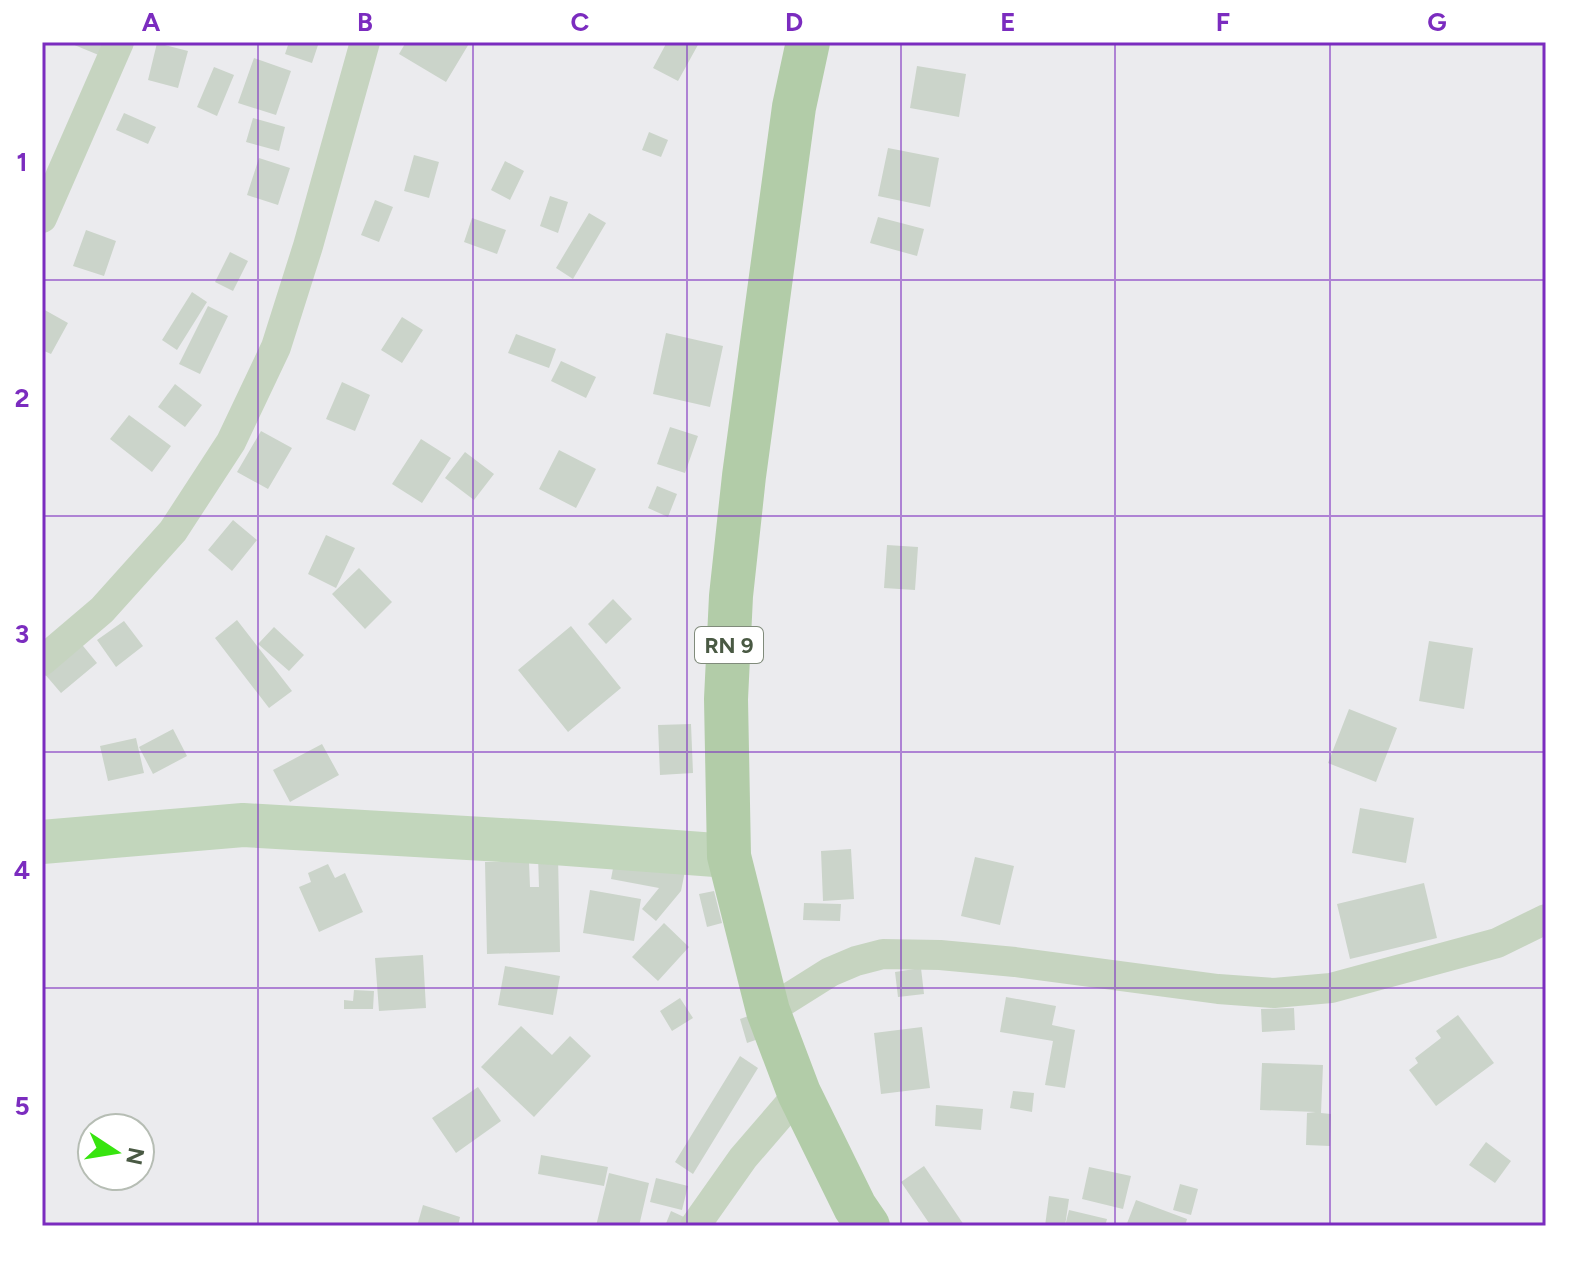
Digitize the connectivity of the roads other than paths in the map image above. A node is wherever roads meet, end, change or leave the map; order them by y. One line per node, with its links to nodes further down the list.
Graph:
1 (119, 42): 4 (street)
2 (365, 42): 5 (street)
3 (808, 42): 7 (main road, RN 9)
4 (42, 218)
5 (42, 661)
6 (42, 842): 7 (street)
7 (729, 856): 9 (main road, RN 9)
8 (1546, 919): 9 (street)
9 (768, 1011): 10 (main road, RN 9)
10 (799, 1093): 11 (street); 12 (main road, RN 9)
11 (695, 1226)
12 (868, 1226)

